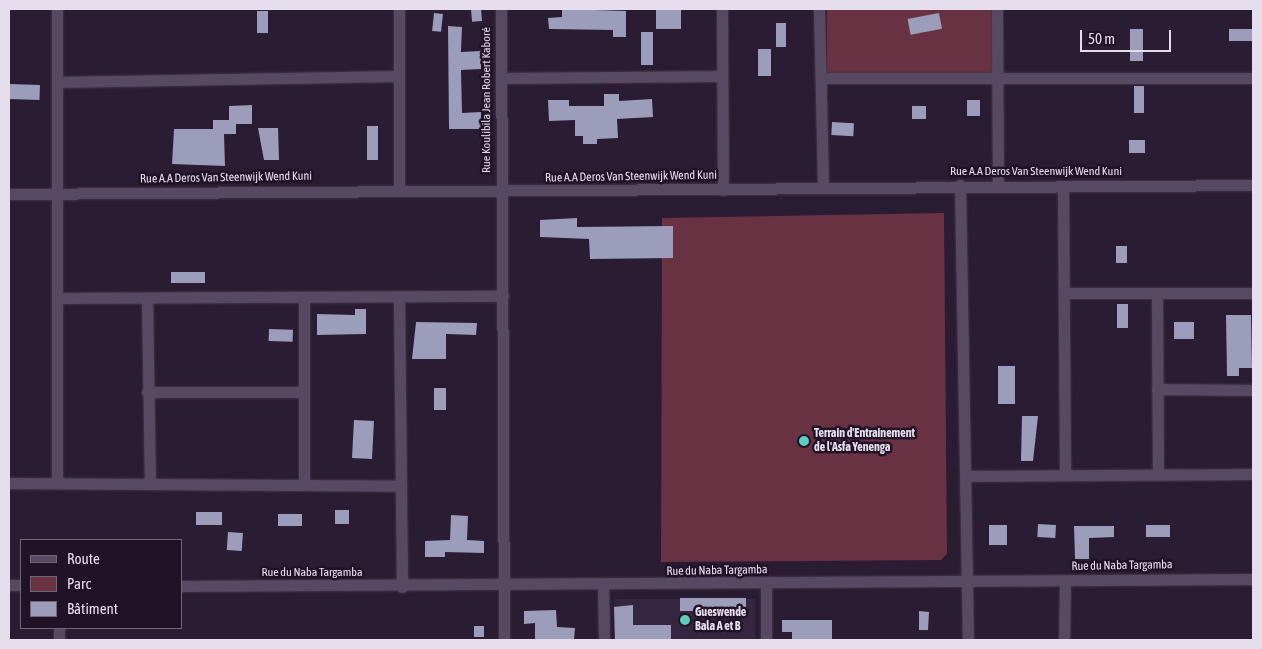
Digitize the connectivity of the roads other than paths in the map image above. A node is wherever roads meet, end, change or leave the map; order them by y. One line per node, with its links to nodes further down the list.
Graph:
1 (56, 9): 13 (street)
2 (399, 9): 7 (street)
3 (501, 9): 10 (street, Rue Koulibila Jean Robert Kaboré)
4 (722, 9): 8 (street)
5 (819, 9): 11 (street)
6 (997, 9): 9 (street)
7 (399, 76): 13 (street); 19 (street)
8 (722, 76): 10 (street); 20 (street)
9 (998, 76): 11 (street); 12 (street); 15 (street)
10 (501, 78): 21 (street, Rue Koulibila Jean Robert Kaboré)
11 (821, 78): 18 (street)
12 (1253, 78)
13 (57, 82): 23 (street)
14 (960, 185): 15 (street, Rue A.A Deros Van Steenwijk Wend Kuni); 18 (street, Rue A.A Deros Van Steenwijk Wend Kuni); 39 (street)
15 (998, 185): 17 (street, Rue A.A Deros Van Steenwijk Wend Kuni)
16 (1253, 185): 17 (street, Rue A.A Deros Van Steenwijk Wend Kuni)
17 (1063, 186): 24 (street)
18 (822, 188): 20 (street, Rue A.A Deros Van Steenwijk Wend Kuni)
19 (399, 190): 21 (street, Rue A.A Deros Van Steenwijk Wend Kuni); 23 (street, Rue A.A Deros Van Steenwijk Wend Kuni)
20 (723, 190): 21 (street, Rue A.A Deros Van Steenwijk Wend Kuni)
21 (501, 192): 27 (street, Rue Koulibila Jean Robert Kaboré)
22 (9, 194): 23 (street, Rue A.A Deros Van Steenwijk Wend Kuni)
23 (56, 194): 28 (street)
24 (1064, 293): 26 (street); 36 (street)
25 (1253, 293): 26 (street)
26 (1157, 295): 32 (street)
27 (503, 296): 31 (street); 52 (street, Rue Koulibila Jean Robert Kaboré)
28 (57, 298): 29 (street); 40 (street)
29 (147, 298): 30 (street); 34 (street)
30 (304, 298): 31 (street); 35 (street)
31 (399, 300): 44 (street)
32 (1157, 389): 33 (street); 37 (street)
33 (1253, 390)
34 (147, 392): 35 (street); 42 (street)
35 (303, 392): 43 (street)
36 (1064, 474): 37 (street); 39 (street)
37 (1158, 474): 38 (street)
38 (1253, 474)
39 (966, 476): 47 (street)
40 (57, 482): 41 (street); 42 (street)
41 (9, 483)
42 (150, 483): 43 (street)
43 (304, 484): 44 (street)
44 (400, 486): 51 (street)
45 (1253, 579): 46 (street, Rue du Naba Targamba)
46 (1064, 581): 47 (street, Rue du Naba Targamba); 57 (street)
47 (968, 582): 48 (street, Rue du Naba Targamba); 56 (street)
48 (766, 584): 50 (street, Rue du Naba Targamba); 55 (street)
49 (182, 586): 51 (street, Rue du Naba Targamba)
50 (603, 586): 52 (street, Rue du Naba Targamba); 54 (street)
51 (402, 587): 52 (street, Rue du Naba Targamba)
52 (505, 587): 53 (street, Rue Koulibila Jean Robert Kaboré)
53 (504, 640)
54 (604, 640)
55 (766, 640)
56 (968, 640)
57 (1064, 640)

